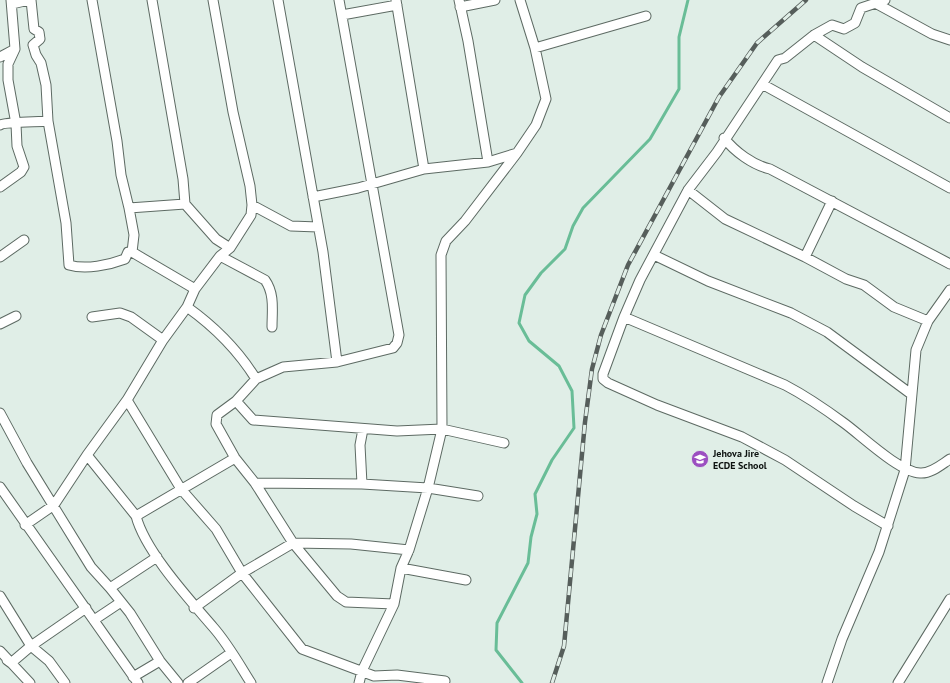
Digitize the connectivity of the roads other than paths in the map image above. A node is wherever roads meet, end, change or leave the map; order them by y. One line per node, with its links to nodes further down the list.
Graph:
1 (30, 0): 9 (street); 22 (street)
2 (92, 0): 37 (street)
3 (152, 0): 35 (street)
4 (213, 0): 36 (street)
5 (278, 0): 33 (street)
6 (339, 0): 13 (street)
7 (495, 0): 12 (street)
8 (520, 0): 17 (street)
9 (11, 2): 18 (street)
10 (397, 2): 13 (street); 28 (street)
11 (881, 2): 15 (street); 16 (street)
12 (459, 4): 27 (street)
13 (342, 15): 29 (street)
14 (646, 16): 17 (street)
15 (814, 35): 20 (street); 21 (street)
16 (950, 40)
17 (536, 48): 26 (street)
18 (15, 49): 19 (street); 23 (street)
19 (0, 57)
20 (762, 84): 25 (street); 31 (street)
21 (950, 118)
22 (48, 121): 23 (street); 41 (street)
23 (16, 124): 24 (street); 30 (street)
24 (0, 125)
25 (724, 138): 32 (street); 34 (street)
26 (517, 153): 27 (street); 64 (street)
27 (488, 162): 28 (street)
28 (424, 169): 29 (street)
29 (371, 184): 33 (street); 57 (street)
30 (0, 187)
31 (950, 188)
32 (688, 190): 42 (street); 45 (street)
33 (313, 197): 38 (street)
34 (832, 201): 45 (street); 46 (street)
35 (185, 204): 37 (street); 40 (street)
36 (252, 205): 38 (street); 40 (street)
37 (129, 208): 41 (street)
38 (318, 227): 57 (street)
39 (24, 240): 44 (street)
40 (230, 248): 43 (street)
41 (132, 252): 47 (street)
42 (654, 255): 51 (street); 59 (street)
43 (220, 256): 47 (street); 55 (street)
44 (0, 257)
45 (805, 257): 53 (street)
46 (950, 264)
47 (195, 289): 49 (street)
48 (950, 290): 53 (street)
49 (186, 307): 56 (street); 58 (street)
50 (16, 316): 54 (street)
51 (624, 317): 69 (street); 79 (street)
52 (92, 318): 56 (street)
53 (928, 321): 59 (street)
54 (0, 324)
55 (272, 327)
56 (163, 340): 60 (street)
57 (337, 362): 58 (street)
58 (256, 379): 61 (street)
59 (911, 394): 69 (street)
60 (127, 400): 66 (street); 74 (street)
61 (236, 401): 63 (street); 67 (street)
62 (0, 414): 76 (street)
63 (363, 429): 64 (street); 71 (street)
64 (442, 429): 65 (street); 73 (street)
65 (504, 443)
66 (87, 455): 76 (street); 77 (street)
67 (235, 458): 70 (street); 74 (street)
68 (950, 458): 69 (street)
69 (905, 470): 79 (street)
70 (255, 484): 71 (street); 80 (street)
71 (362, 484): 73 (street)
72 (0, 487): 78 (street)
73 (428, 488): 75 (street); 81 (street)
74 (181, 489): 77 (street); 84 (street)
75 (478, 496)
76 (54, 505): 78 (street); 86 (street)
77 (136, 516): 82 (street)
78 (25, 525): 91 (street)
79 (888, 526): 108 (street)
80 (293, 543): 81 (street); 84 (street); 90 (street)
81 (409, 550): 83 (street)
82 (157, 557): 86 (street); 92 (street)
83 (401, 568): 85 (street); 90 (street)
84 (242, 573): 92 (street); 99 (street)
85 (466, 580)
86 (110, 588): 89 (street)
87 (0, 596): 94 (street)
88 (950, 599): 109 (street)
89 (121, 602): 93 (street); 98 (street)
90 (394, 604): 99 (street)
91 (86, 608): 93 (street); 94 (street)
92 (194, 608): 96 (street)
93 (94, 620): 100 (street)
94 (31, 646): 97 (street); 103 (street)
95 (0, 651): 97 (street)
96 (231, 653): 105 (street); 106 (street)
97 (7, 660): 102 (street)
98 (160, 661): 100 (street); 104 (street)
99 (362, 671): 101 (street); 107 (street)
100 (135, 680)
101 (445, 680)
102 (30, 683)
103 (65, 683)
104 (178, 683)
105 (188, 683)
106 (251, 683)
107 (359, 683)
108 (827, 683)
109 (898, 683)

